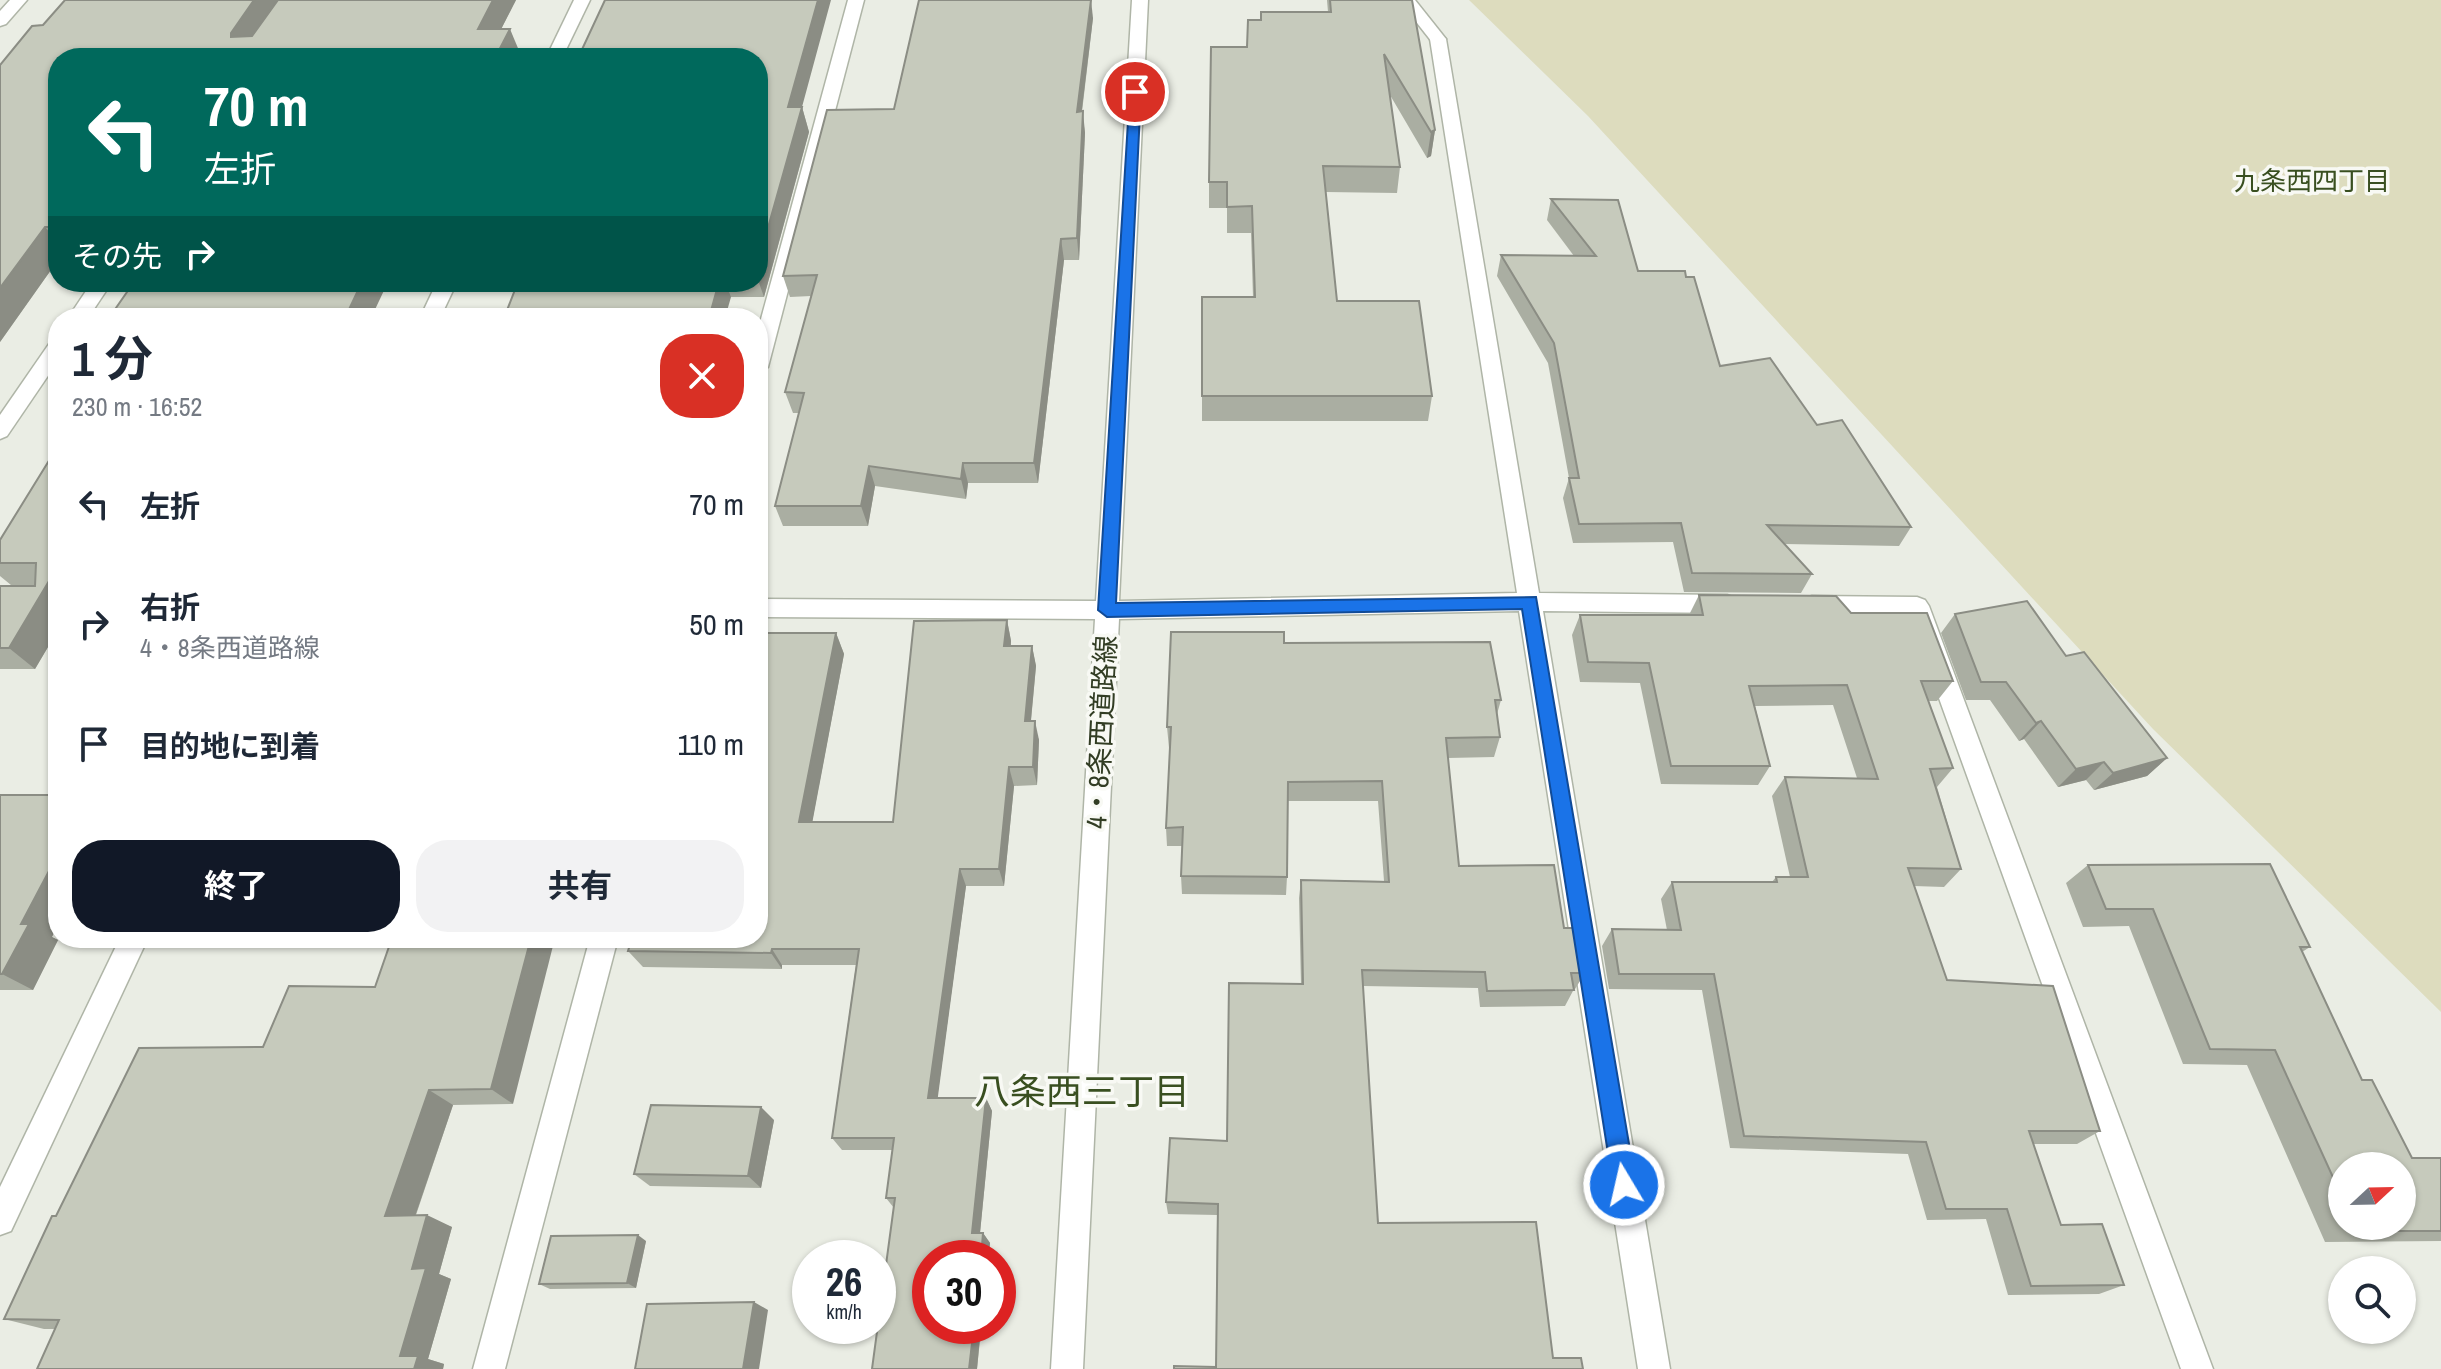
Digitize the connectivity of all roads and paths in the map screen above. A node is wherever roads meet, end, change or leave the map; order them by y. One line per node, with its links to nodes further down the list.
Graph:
1 (19, 0): 6 (street)
2 (582, 0): 7 (street)
3 (856, 0): 8 (street)
4 (1140, 0): 15 (street, 4・8条西道路線)
5 (1407, 0): 11 (street)
6 (0, 21)
7 (559, 48)
8 (768, 330)
9 (48, 361): 10 (street)
10 (0, 431)
11 (1529, 602): 12 (street); 15 (street); 21 (street)
12 (1747, 604)
13 (1793, 605): 22 (street)
14 (768, 608): 15 (street)
15 (1107, 610): 20 (street, 4・8条西道路線)
16 (129, 948): 18 (street)
17 (601, 948): 19 (street)
18 (0, 1220)
19 (489, 1369)
20 (1067, 1369)
21 (1654, 1369)
22 (2197, 1369)

